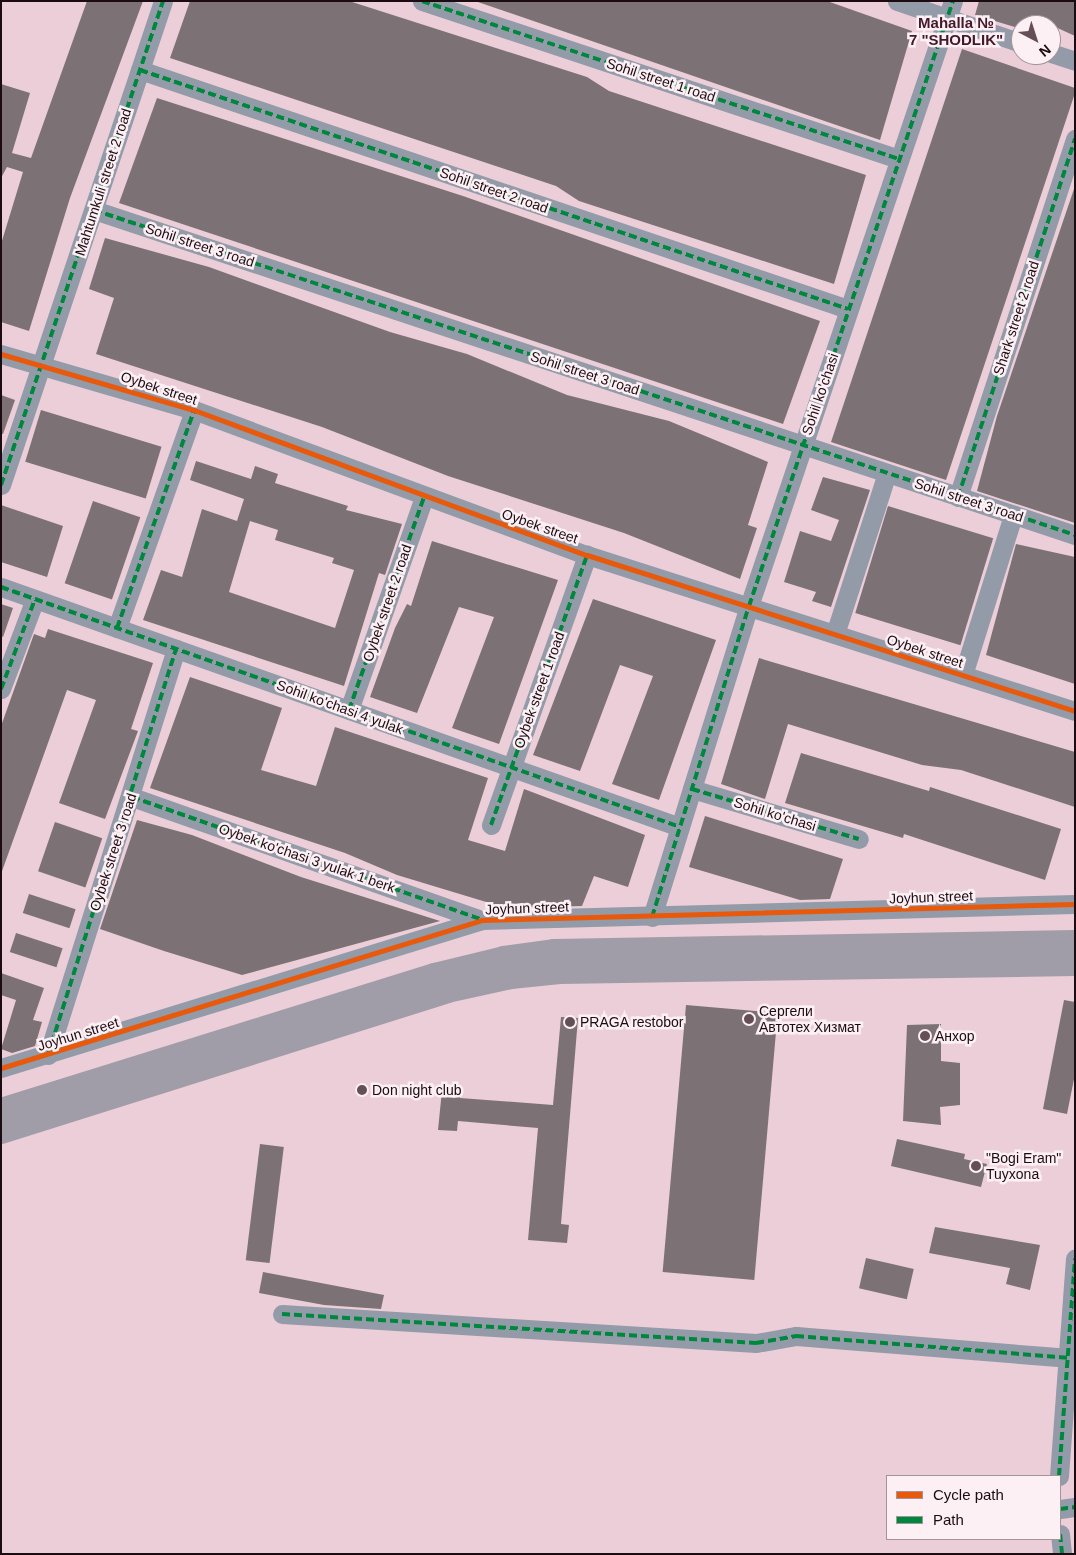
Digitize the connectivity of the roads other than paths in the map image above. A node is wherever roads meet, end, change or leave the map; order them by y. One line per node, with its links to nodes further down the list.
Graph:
1 (163, 1): 8 (street, Mahtumkuli street 2 road)
2 (422, 1): 10 (street, Sohil street 1 road)
3 (897, 1): 4 (street)
4 (950, 10): 5 (street); 10 (street, Sohil ko'chasi)
5 (1011, 38)
6 (1061, 56): 7 (street)
7 (1075, 61)
8 (140, 70): 11 (street, Mahtumkuli street 2 road); 12 (street, Sohil street 2 road)
9 (1075, 139): 20 (street, Shark street 2 road)
10 (900, 159): 12 (street, Sohil ko'chasi)
11 (94, 210): 14 (street, Mahtumkuli street 2 road); 16 (street, Sohil street 3 road)
12 (848, 310): 16 (street, Sohil ko'chasi)
13 (1, 354): 14 (street, Oybek street)
14 (43, 363): 15 (street, Oybek street); 18 (street)
15 (194, 410): 19 (street, Oybek street); 27 (street)
16 (802, 445): 17 (street, Sohil street 3 road); 26 (street, Sohil ko'chasi)
17 (887, 473): 20 (street, Sohil street 3 road); 28 (street)
18 (1, 484)
19 (424, 497): 23 (street, Oybek street); 32 (street, Oybek street 2 road)
20 (958, 497): 21 (street, Sohil street 3 road)
21 (1013, 515): 22 (street, Sohil street 3 road); 30 (street)
22 (1075, 535)
23 (587, 555): 26 (street, Oybek street); 34 (street, Oybek street 1 road)
24 (1, 587): 25 (street, Sohil ko'chasi 4 yulak)
25 (35, 599): 27 (street, Sohil ko'chasi 4 yulak); 31 (street)
26 (749, 606): 28 (street, Oybek street); 35 (street, Sohil ko'chasi)
27 (117, 628): 29 (street, Sohil ko'chasi 4 yulak)
28 (835, 634): 30 (street, Oybek street)
29 (176, 649): 32 (street, Sohil ko'chasi 4 yulak); 36 (street, Oybek street 3 road)
30 (963, 675): 33 (street, Oybek street)
31 (1, 689)
32 (349, 710): 34 (street, Sohil ko'chasi 4 yulak)
33 (1075, 711)
34 (511, 769): 37 (street, Oybek street 1 road); 38 (street, Sohil ko'chasi 4 yulak)
35 (692, 789): 38 (street, Sohil ko'chasi); 39 (street, Sohil ko'chasi)
36 (132, 797): 42 (street, Oybek ko'chasi 3 yulak 1 berk); 45 (street, Oybek street 3 road)
37 (491, 825)
38 (680, 827): 41 (street, Sohil ko'chasi)
39 (858, 839)
40 (1075, 904): 41 (street, Joyhun street)
41 (652, 917): 42 (street, Joyhun street)
42 (482, 920): 45 (street, Joyhun street)
43 (1075, 942): 47 (main road)
44 (1075, 964): 48 (main road)
45 (48, 1055): 46 (street, Joyhun street)
46 (1, 1068)
47 (1, 1110)
48 (1, 1132)
49 (1075, 1259): 51 (street)
50 (282, 1314): 52 (street)
51 (1072, 1320): 52 (street)
52 (1066, 1358): 53 (street)
53 (1059, 1475)
54 (1075, 1507): 55 (street)
55 (1061, 1508)
56 (1061, 1540): 57 (street)
57 (1062, 1554)

